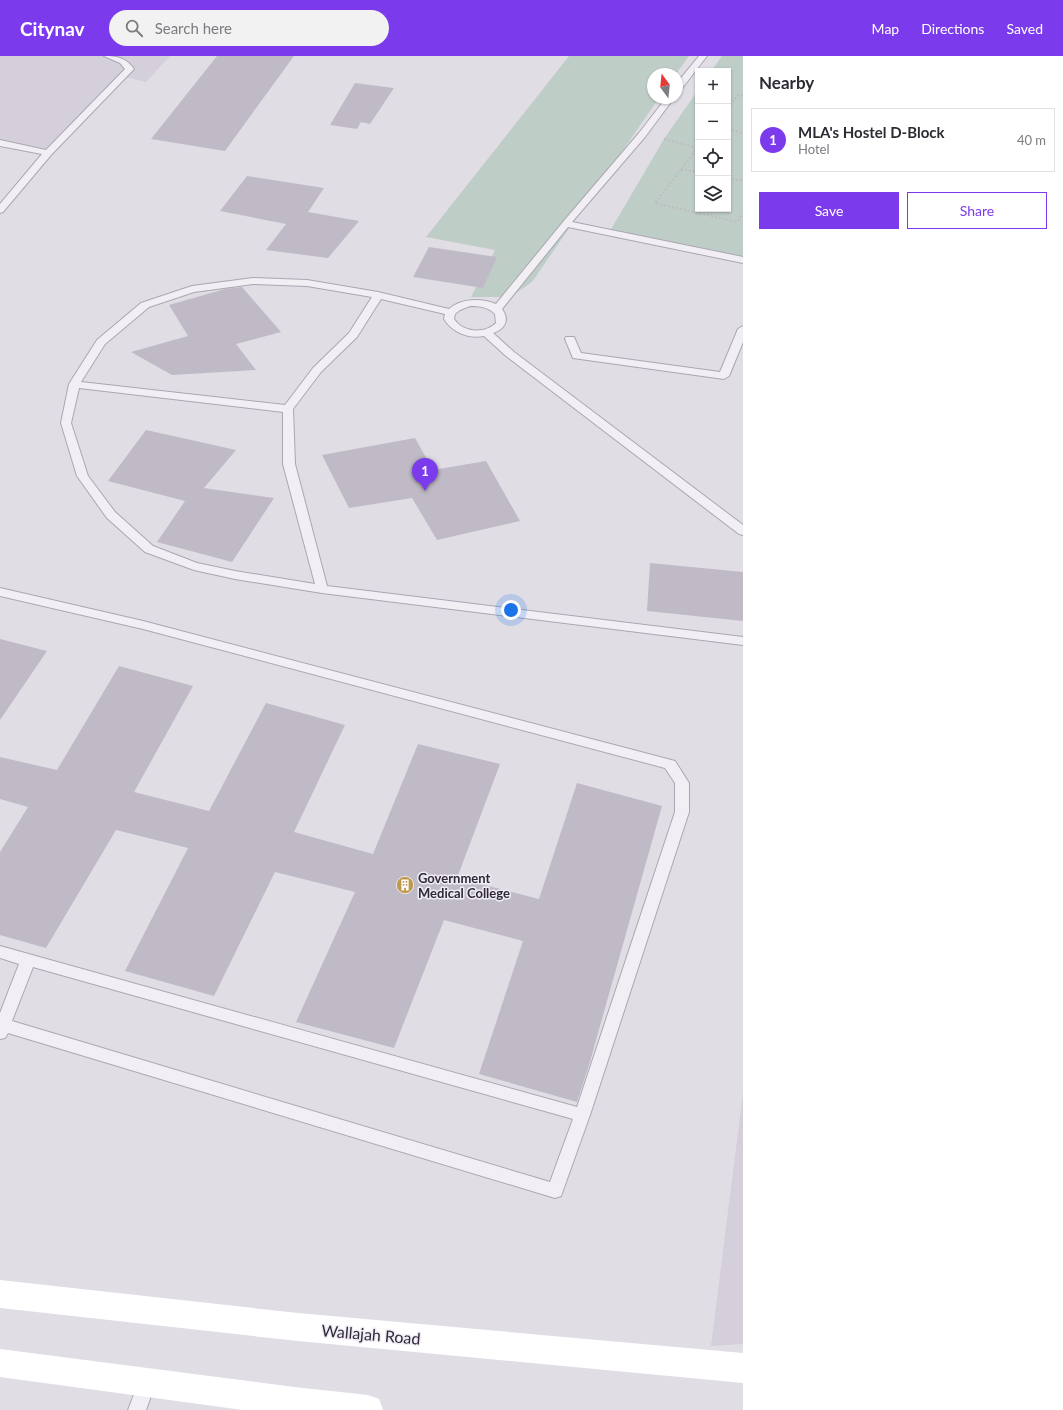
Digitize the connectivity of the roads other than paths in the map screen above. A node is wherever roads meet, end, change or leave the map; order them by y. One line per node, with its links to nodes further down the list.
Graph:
1 (108, 56): 3 (lane)
2 (703, 56): 4 (lane)
3 (125, 58): 7 (lane)
4 (683, 81)
5 (665, 104): 9 (lane)
6 (0, 143): 7 (lane)
7 (48, 153): 8 (lane)
8 (0, 210)
9 (566, 224): 10 (lane); 12 (lane)
10 (743, 260)
11 (378, 296): 13 (lane); 17 (lane); 18 (lane)
12 (497, 310): 13 (lane); 15 (lane)
13 (450, 312): 15 (lane)
14 (743, 329): 16 (lane)
15 (487, 332): 19 (lane)
16 (570, 339)
17 (74, 384): 18 (lane); 20 (lane)
18 (288, 409): 20 (lane)
19 (743, 531)
20 (322, 589): 22 (lane)
21 (0, 592): 26 (lane)
22 (743, 641)
23 (0, 952): 24 (lane)
24 (28, 960): 25 (lane); 26 (lane)
25 (2, 1029): 26 (lane)
26 (582, 1116)
27 (0, 1294): 29 (main road, Wallajah Road)
28 (0, 1363): 30 (main road)
29 (743, 1368)
30 (147, 1382): 31 (lane); 32 (main road)
31 (137, 1410)
32 (368, 1410)

